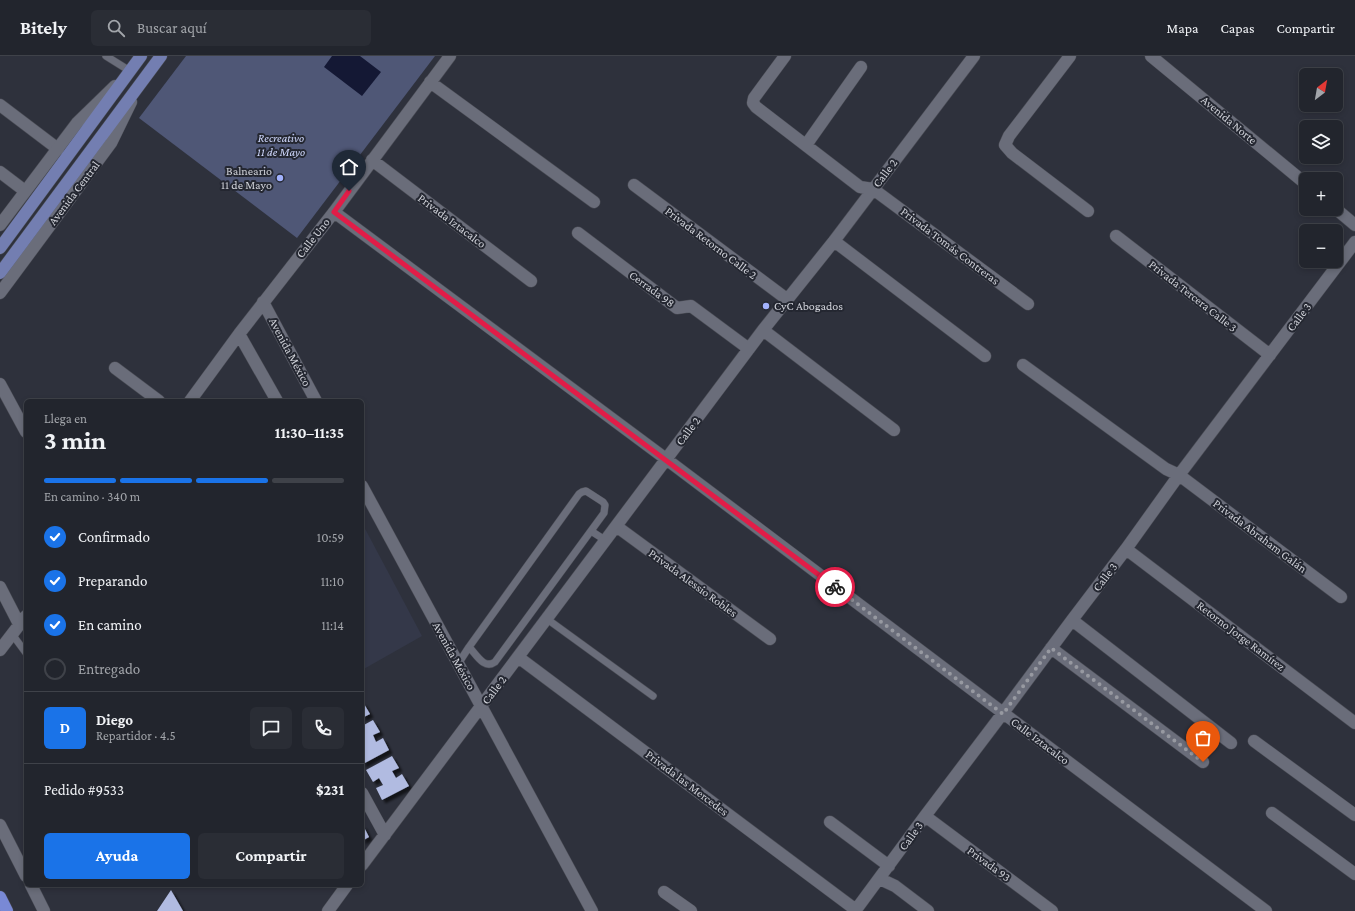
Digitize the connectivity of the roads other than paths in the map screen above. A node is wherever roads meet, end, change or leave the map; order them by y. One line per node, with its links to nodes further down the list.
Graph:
1 (106, 56): 10 (lane)
2 (141, 56): 10 (main road)
3 (161, 56): 12 (main road, Avenida Central)
4 (450, 56): 11 (street, Calle Uno)
5 (785, 56): 14 (street, Privada Tomás Contreras)
6 (974, 56): 20 (street, Calle 2)
7 (1070, 56): 23 (street)
8 (1151, 56): 18 (street, Avenida Norte)
9 (861, 67): 14 (street)
10 (130, 71): 15 (street); 32 (main road)
11 (430, 82): 16 (street, Calle Uno); 22 (street)
12 (138, 86): 33 (main road, Avenida Central); 35 (street, Avenida Central)
13 (0, 105): 15 (street)
14 (806, 145): 20 (street, Privada Tomás Contreras)
15 (58, 148): 21 (street)
16 (372, 160): 24 (street, Calle Uno); 34 (street, Privada Iztacalco)
17 (0, 172): 21 (street)
18 (1299, 178)
19 (634, 185): 36 (street, Privada Retorno Calle 2)
20 (873, 189): 30 (street, Calle 2); 38 (street, Privada Tomás Contreras)
21 (25, 191): 26 (street)
22 (594, 202)
23 (1088, 211)
24 (334, 212): 37 (street, Calle Uno); 53 (street, Calle Iztacalco)
25 (1343, 215): 27 (street)
26 (0, 225)
27 (1355, 225)
28 (578, 233): 41 (street, Cerrada 98)
29 (1116, 236): 42 (street, Privada Tercera Calle 3)
30 (834, 241): 36 (street, Calle 2); 43 (street)
31 (1355, 242): 42 (street, Calle 3)
32 (0, 248)
33 (0, 273)
34 (531, 281)
35 (0, 293)
36 (788, 300): 39 (street, Calle 2)
37 (263, 302): 40 (street, Calle Uno); 50 (street, Avenida México)
38 (1028, 304)
39 (763, 330): 41 (street, Calle 2); 52 (street)
40 (239, 334): 48 (street, Calle Uno); 49 (street)
41 (749, 349): 53 (street, Calle 2)
42 (1270, 355): 54 (street, Calle 3)
43 (985, 356)
44 (1024, 365): 54 (street, Privada Abraham Galán)
45 (115, 368): 47 (street)
46 (0, 384): 51 (street)
47 (156, 399)
48 (191, 399)
49 (276, 399)
50 (315, 399)
51 (24, 428)
52 (894, 430)
53 (666, 460): 56 (street, Calle 2); 75 (street, Calle Iztacalco)
54 (1179, 475): 59 (street, Calle 3); 61 (street, Privada Abraham Galán)
55 (364, 490): 72 (street, Avenida México)
56 (616, 526): 58 (street, Calle 2); 66 (street, Privada Alessio Robles)
57 (591, 531): 58 (lane); 67 (lane); 67 (lane)
58 (606, 540): 62 (street, Calle 2)
59 (1126, 549): 64 (street, Calle 3); 76 (street, Retorno Jorge Ramírez)
60 (0, 587): 63 (street)
61 (1341, 597)
62 (547, 619): 71 (street, Calle 2); 73 (lane)
63 (23, 620): 65 (street)
64 (1072, 620): 68 (street, Calle 3); 78 (street)
65 (12, 634): 69 (street); 70 (lane)
66 (770, 639)
67 (469, 646): 72 (lane)
68 (1051, 648): 75 (street, Calle 3); 79 (street)
69 (0, 650)
70 (24, 650)
71 (518, 657): 74 (street, Calle 2); 101 (street, Privada las Mercedes)
72 (458, 664): 74 (street, Avenida México)
73 (653, 696)
74 (481, 706): 86 (street, Calle 2); 99 (street, Avenida México)
75 (1003, 714): 83 (street, Calle 3); 104 (street, Calle Iztacalco)
76 (1355, 723)
77 (1254, 740): 82 (street)
78 (1231, 743)
79 (1203, 762)
80 (364, 797): 86 (street)
81 (1272, 813): 90 (street)
82 (1355, 815)
83 (925, 816): 88 (street, Calle 3); 103 (street, Privada 93)
84 (830, 822): 88 (street)
85 (0, 825): 89 (street)
86 (385, 835): 87 (street, Calle 2)
87 (364, 862)
88 (888, 866): 91 (street, Calle 3)
89 (24, 872)
90 (1355, 874)
91 (880, 878): 101 (street, Calle 3); 102 (street)
92 (32, 887): 97 (street)
93 (346, 887): 98 (street)
94 (664, 892): 100 (street)
95 (0, 897): 96 (highway)
96 (7, 911)
97 (44, 911)
98 (328, 911)
99 (592, 911)
100 (691, 911)
101 (856, 911)
102 (928, 911)
103 (1052, 911)
104 (1266, 911)

